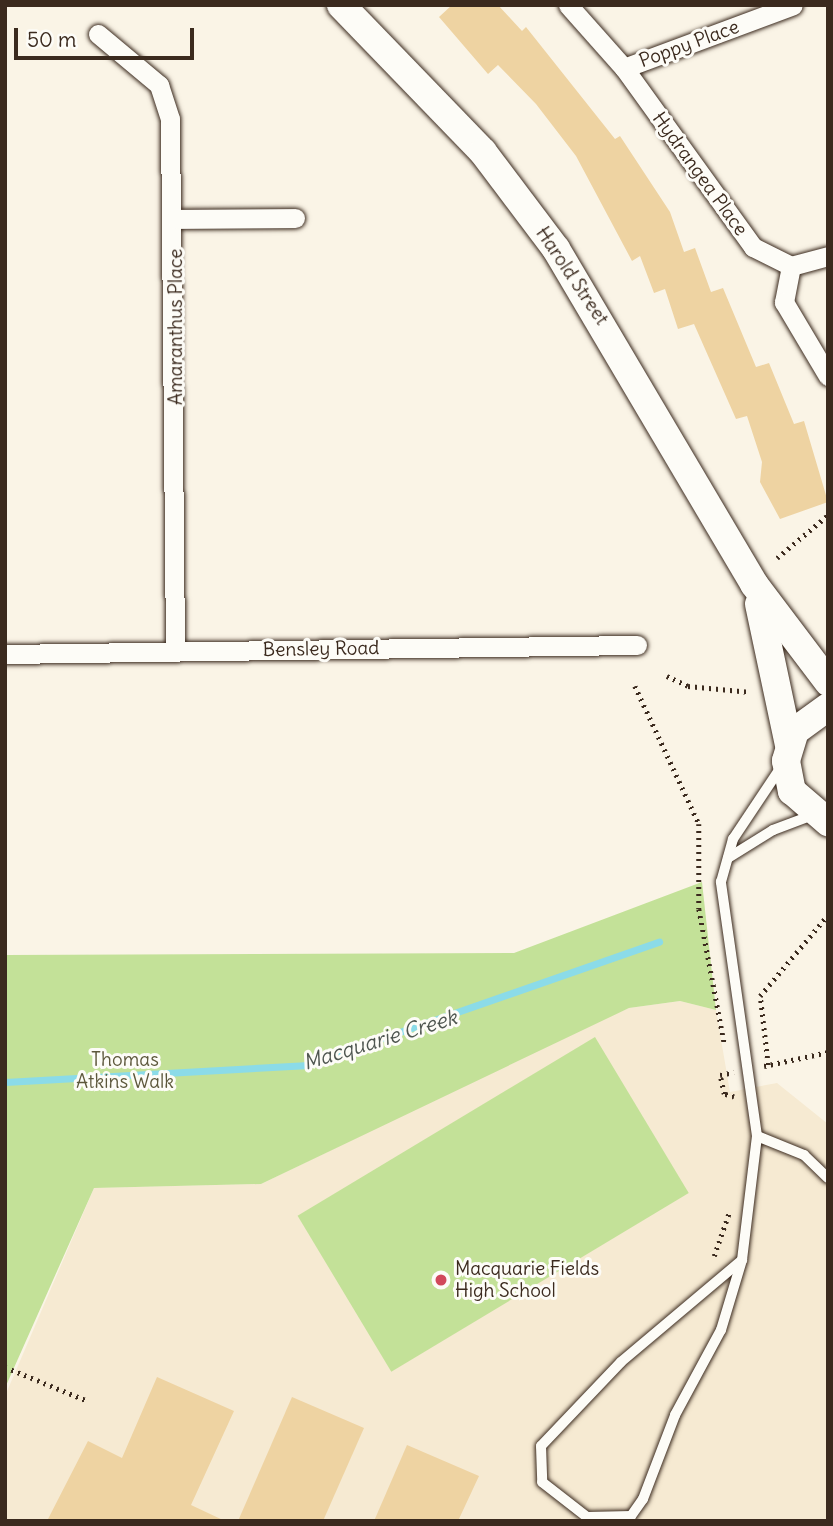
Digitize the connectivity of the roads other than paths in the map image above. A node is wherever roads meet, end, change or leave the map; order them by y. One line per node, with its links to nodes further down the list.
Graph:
1 (341, 5): 11 (main road, Harold Street)
2 (568, 5): 5 (street, Hydrangea Place)
3 (793, 5): 5 (street, Poppy Place)
4 (98, 34): 7 (street, Amaranthus Place)
5 (624, 68): 9 (street, Hydrangea Place)
6 (295, 218): 7 (street)
7 (176, 219): 13 (street, Amaranthus Place)
8 (828, 256): 9 (street)
9 (791, 266): 10 (street)
10 (828, 376)
11 (754, 584): 15 (main road, Harold Street); 17 (main road, Harold Street)
12 (637, 645): 13 (street, Bensley Road)
13 (175, 650): 14 (street, Bensley Road)
14 (5, 654)
15 (828, 682)
16 (828, 707): 17 (main road)
17 (787, 753): 18 (main road, Harold Street); 19 (lane)
18 (821, 819): 19 (lane)
19 (728, 858): 20 (lane)
20 (757, 1136): 21 (lane); 22 (lane)
21 (828, 1178)
22 (742, 1260): 23 (lane); 23 (lane)
23 (636, 1518)

